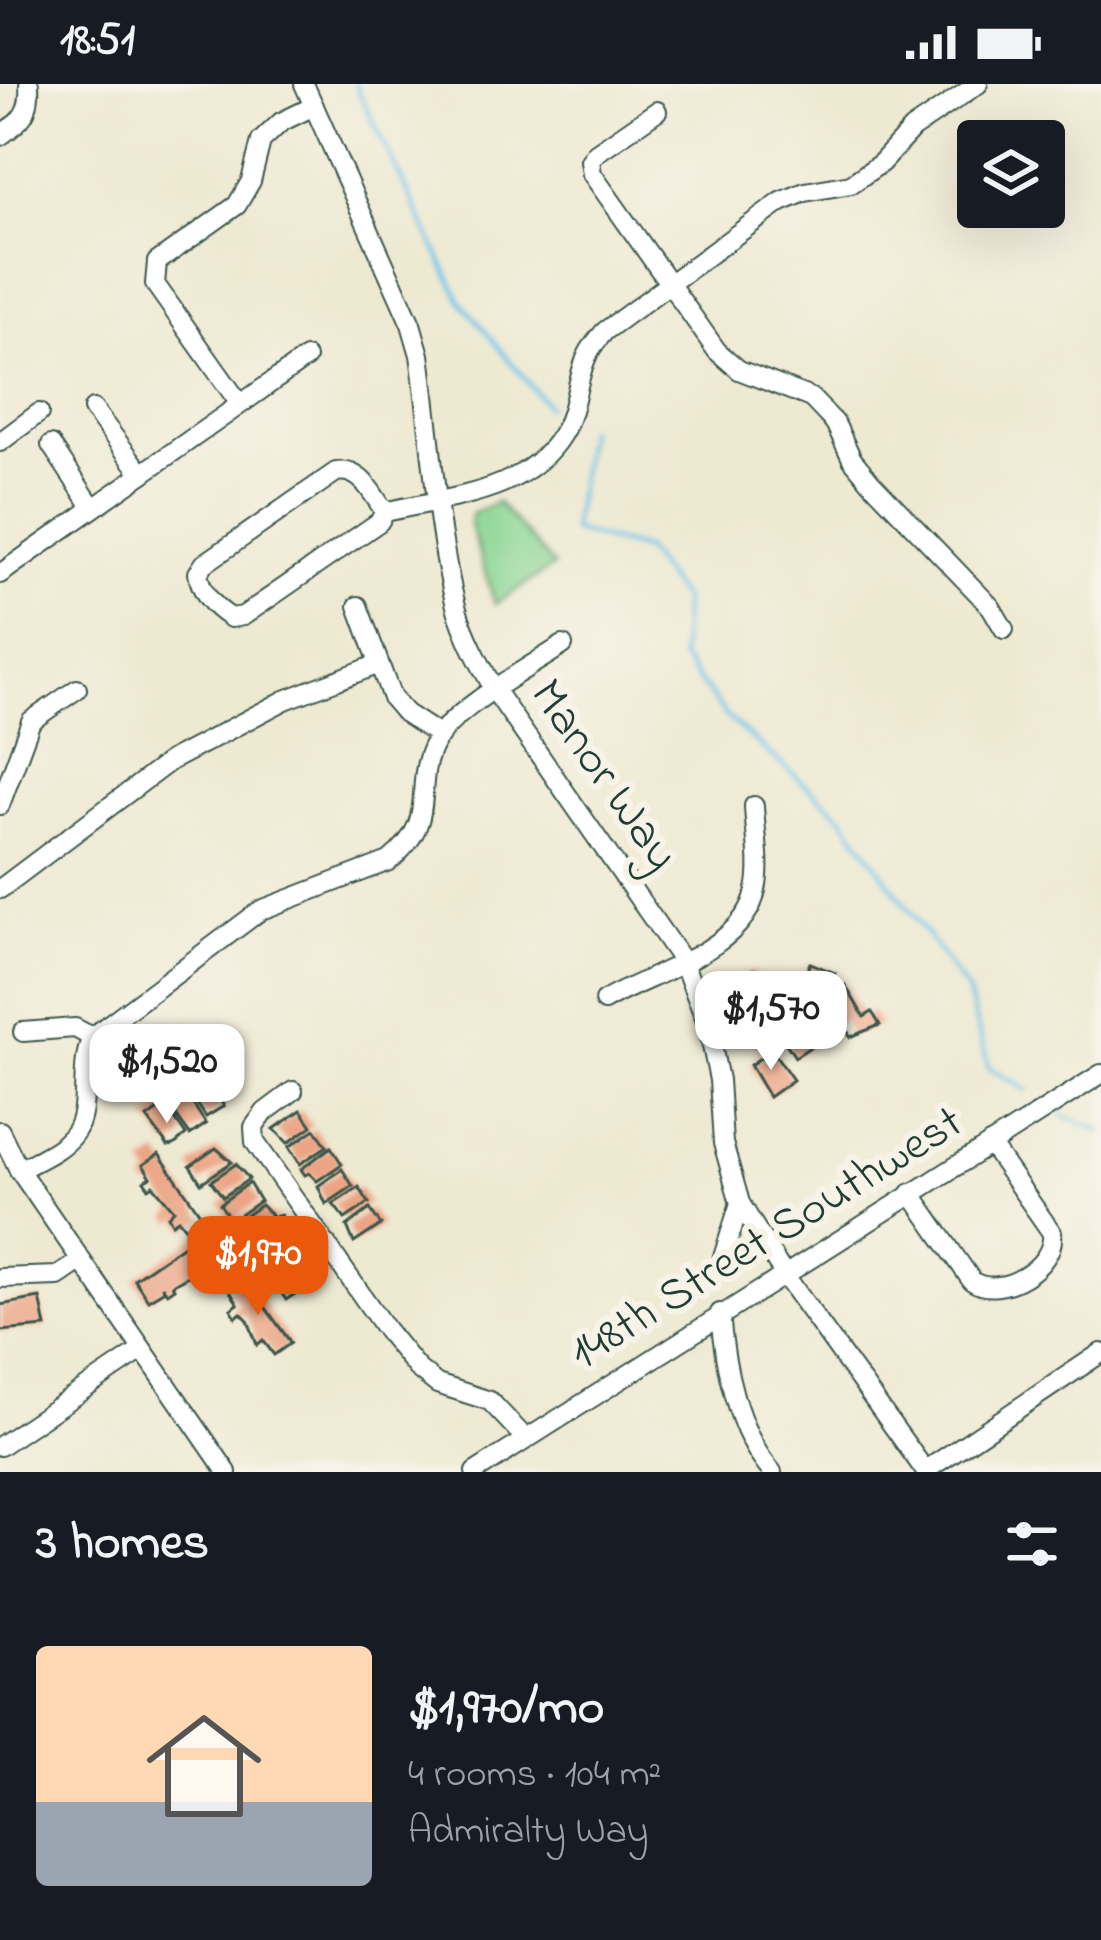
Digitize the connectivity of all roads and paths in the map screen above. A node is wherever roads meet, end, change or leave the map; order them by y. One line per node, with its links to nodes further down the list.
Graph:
1 (28, 84): 6 (street)
2 (304, 84): 4 (street, Manor Way)
3 (978, 84): 7 (street)
4 (314, 106): 9 (street); 15 (street, Manor Way)
5 (657, 111): 7 (street)
6 (0, 136)
7 (668, 283): 15 (street); 20 (street)
8 (306, 358): 9 (street)
9 (240, 404): 14 (street)
10 (93, 409): 14 (street)
11 (39, 413): 12 (street)
12 (0, 442)
13 (51, 445): 16 (street)
14 (142, 474): 16 (street)
15 (440, 499): 17 (street); 24 (street, Manor Way)
16 (93, 508): 18 (street)
17 (385, 512): 17 (street)
18 (1, 571)
19 (358, 606): 22 (street)
20 (1004, 629)
21 (563, 645): 24 (street)
22 (380, 664): 25 (street); 28 (street)
23 (77, 689): 26 (street)
24 (495, 691): 25 (street); 29 (street, Manor Way)
25 (440, 736): 32 (street)
26 (0, 805)
27 (754, 806): 29 (street)
28 (0, 889)
29 (683, 962): 30 (street); 39 (street, Manor Way)
30 (604, 1001)
31 (22, 1032): 32 (street)
32 (92, 1037): 37 (street)
33 (1101, 1074): 36 (street, 148th Street Southwest)
34 (293, 1091): 47 (street)
35 (0, 1131): 37 (street)
36 (990, 1144): 38 (street, 148th Street Southwest); 38 (street)
37 (19, 1170): 40 (street)
38 (911, 1193): 42 (street, 148th Street Southwest)
39 (740, 1203): 41 (street); 42 (street, Manor Way)
40 (80, 1261): 43 (street); 45 (street)
41 (719, 1270)
42 (783, 1273): 44 (street, 148th Street Southwest); 52 (street, Manor Way)
43 (0, 1278)
44 (720, 1313): 47 (street, 148th Street Southwest); 51 (street)
45 (142, 1350): 48 (street); 49 (street)
46 (1101, 1353): 52 (street)
47 (525, 1438): 50 (street, 148th Street Southwest)
48 (0, 1446)
49 (227, 1472)
50 (475, 1472)
51 (772, 1472)
52 (926, 1472)

